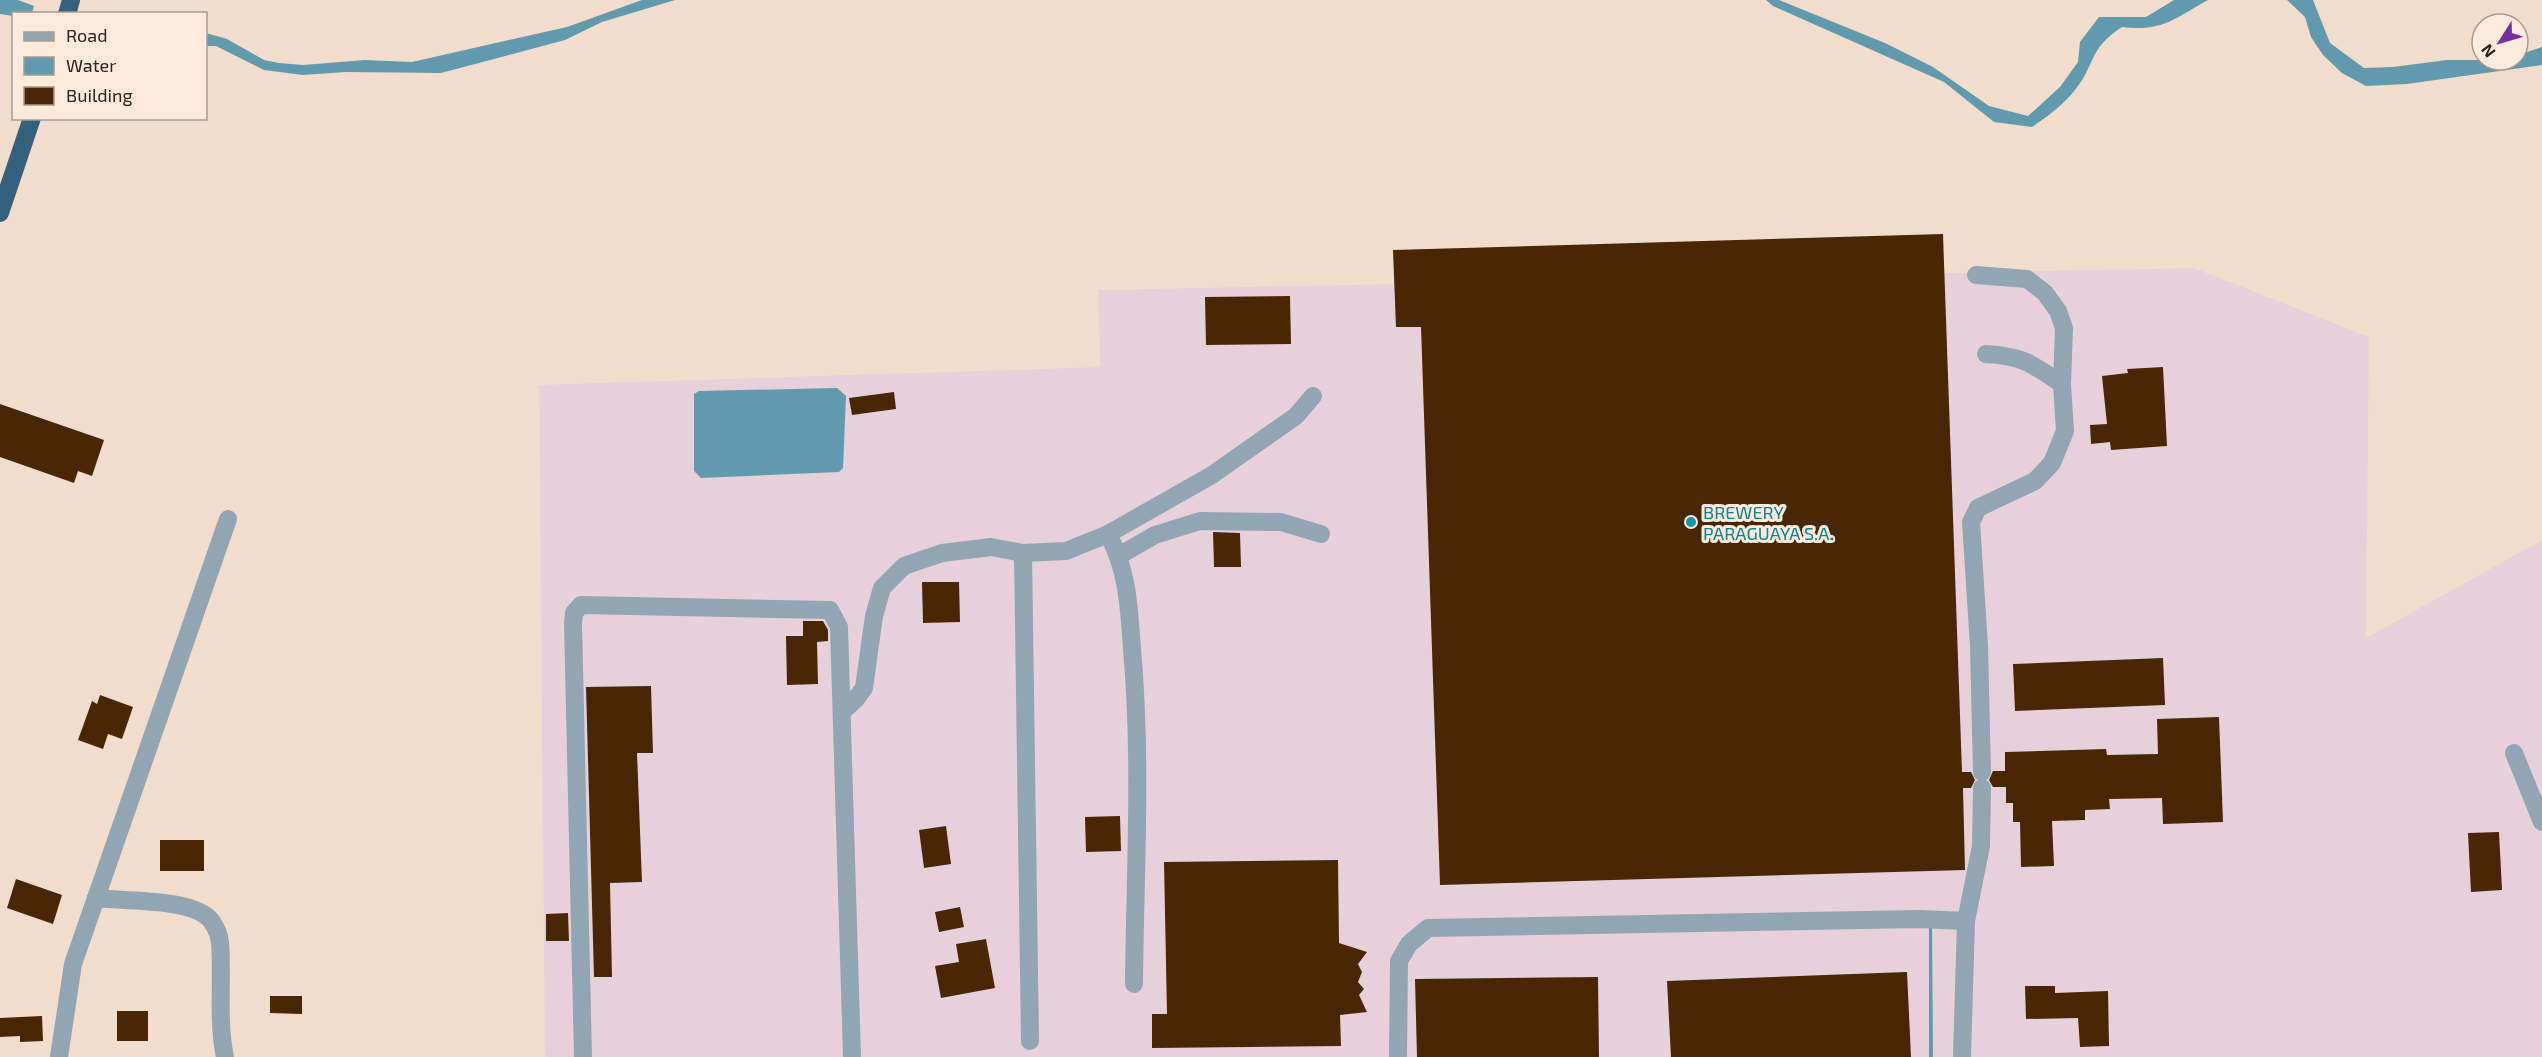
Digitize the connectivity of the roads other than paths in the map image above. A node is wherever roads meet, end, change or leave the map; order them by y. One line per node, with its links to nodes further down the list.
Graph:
1 (31, 120): 2 (highway)
2 (0, 213)
3 (1976, 275): 5 (lane)
4 (1986, 354): 5 (lane)
5 (2062, 384): 16 (lane)
6 (1313, 396): 8 (lane)
7 (228, 519): 15 (lane)
8 (1108, 534): 10 (lane); 11 (lane)
9 (1321, 534): 11 (lane)
10 (1023, 553): 12 (lane); 18 (lane)
11 (1120, 555): 17 (lane)
12 (842, 712): 21 (lane); 22 (lane)
13 (2514, 753): 14 (lane)
14 (2542, 822)
15 (96, 898): 19 (lane); 20 (lane)
16 (1966, 921): 23 (lane); 24 (lane)
17 (1134, 984)
18 (1030, 1041)
19 (59, 1057)
20 (225, 1057)
21 (583, 1057)
22 (852, 1057)
23 (1398, 1057)
24 (1962, 1057)

